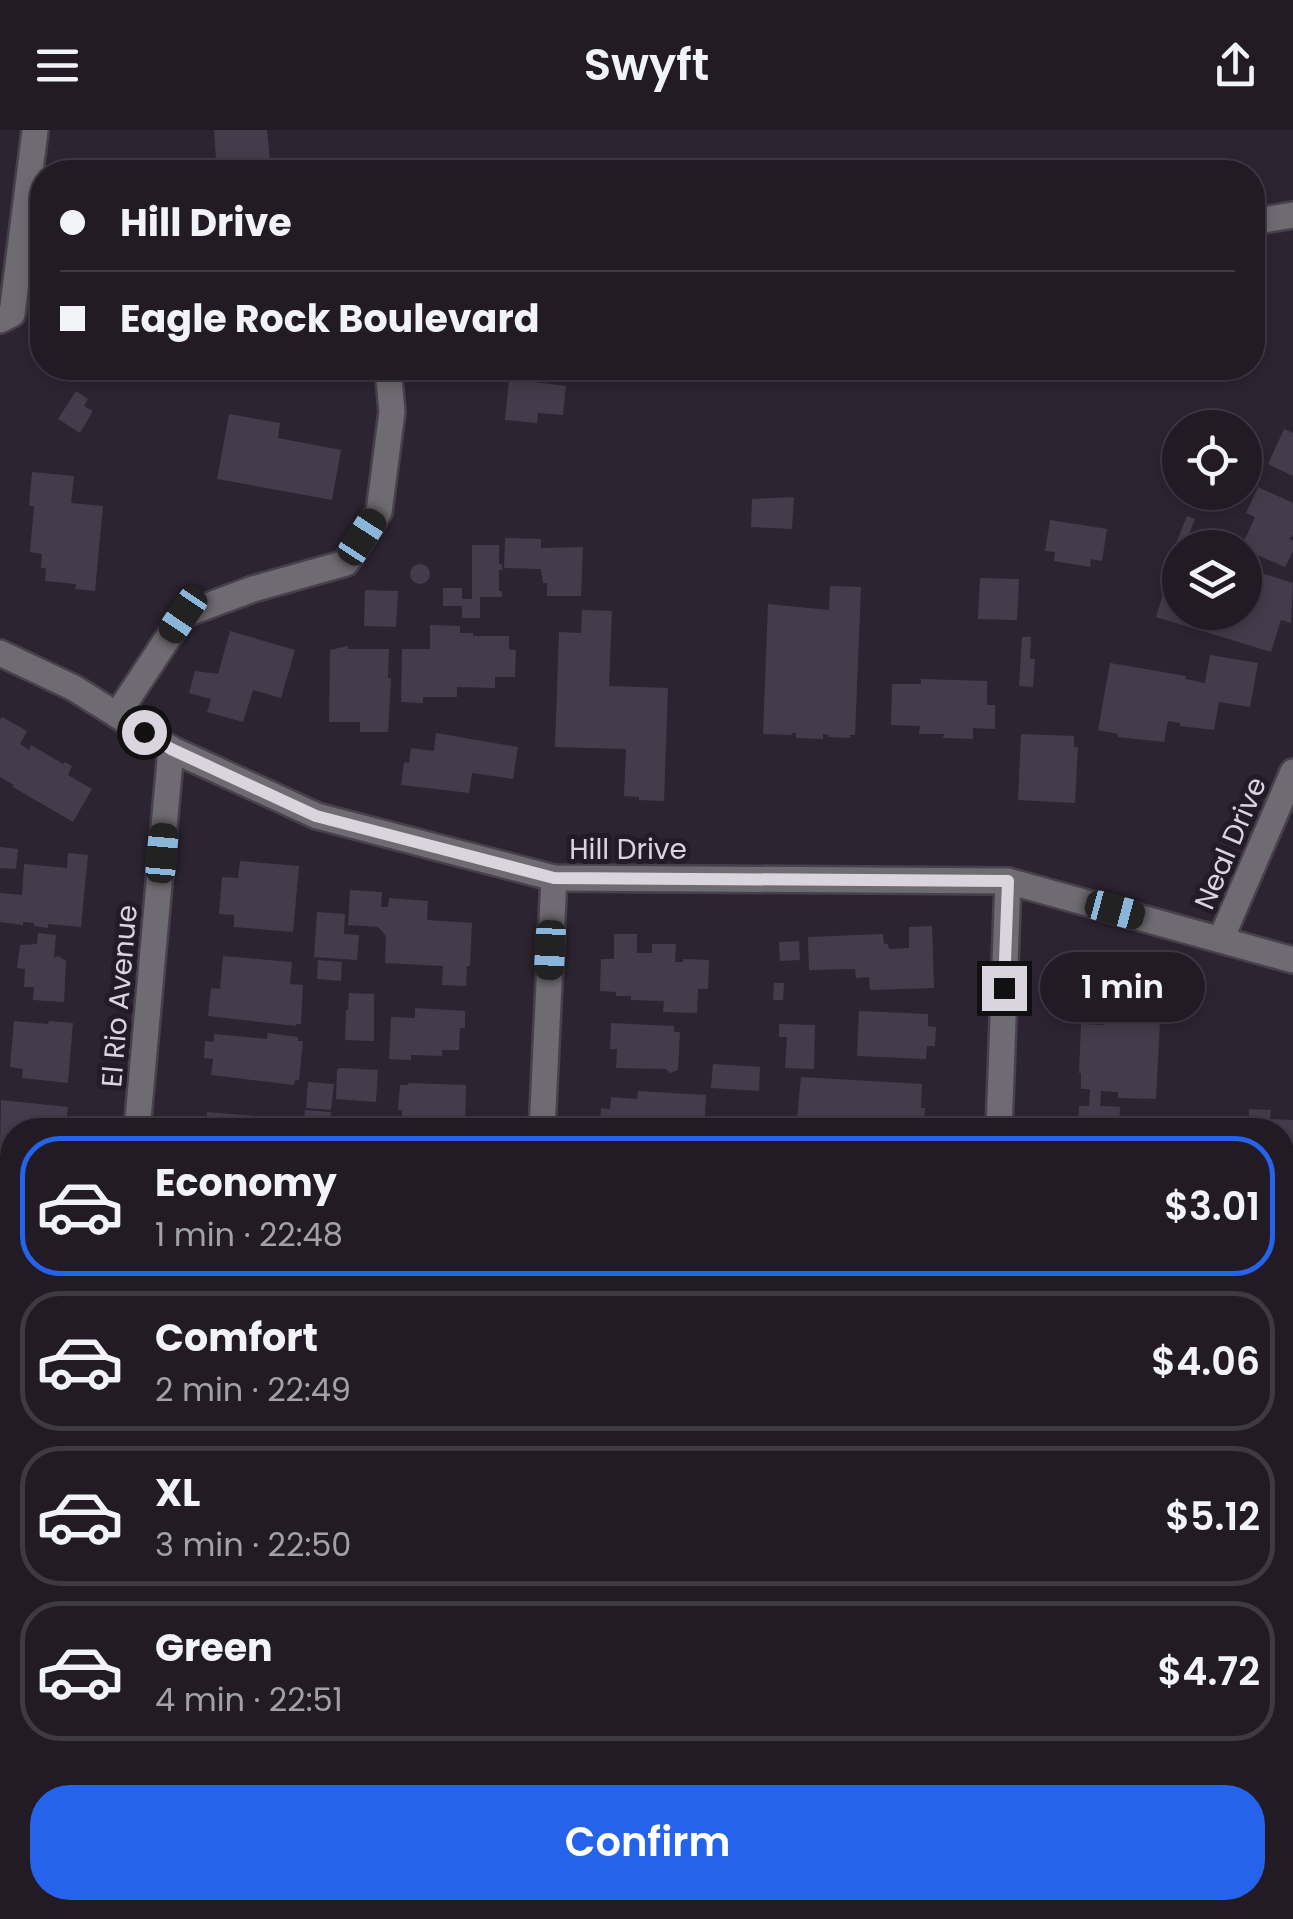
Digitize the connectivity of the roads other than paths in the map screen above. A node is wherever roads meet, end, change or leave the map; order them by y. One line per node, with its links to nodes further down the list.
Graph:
1 (35, 130): 2 (street)
2 (31, 160)
3 (30, 170): 6 (street)
4 (1293, 215): 5 (street)
5 (1265, 220)
6 (0, 320)
7 (389, 380): 9 (street)
8 (0, 653): 9 (street, Hill Drive)
9 (117, 715): 10 (street, Hill Drive)
10 (171, 749): 12 (street, Hill Drive); 16 (street, El Rio Avenue)
11 (1293, 772): 14 (street, Neal Drive)
12 (554, 878): 13 (street, Hill Drive); 17 (street)
13 (1008, 881): 14 (street, Hill Drive); 18 (street)
14 (1221, 938): 15 (street, Hill Drive)
15 (1293, 960)
16 (138, 1118)
17 (543, 1118)
18 (999, 1118)

